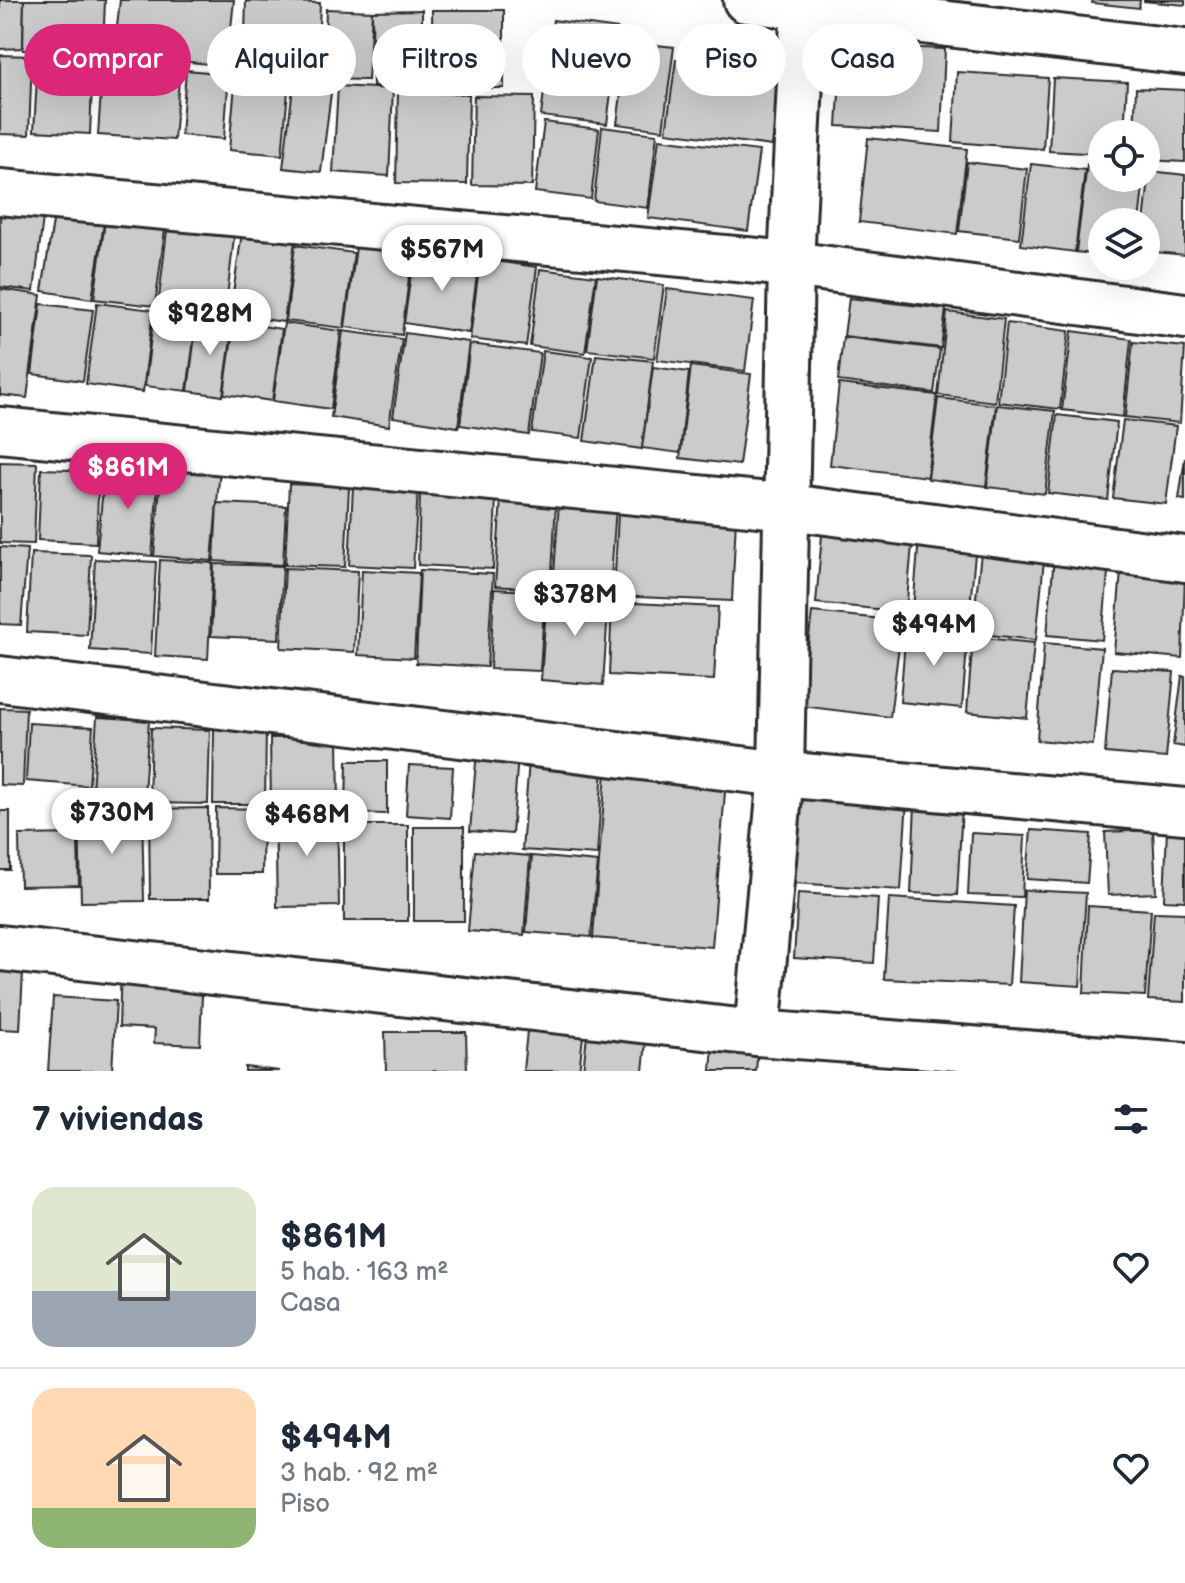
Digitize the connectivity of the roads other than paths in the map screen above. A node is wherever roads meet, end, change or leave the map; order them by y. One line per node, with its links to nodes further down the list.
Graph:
1 (746, 0): 2 (street)
2 (803, 3): 3 (street); 5 (street)
3 (1185, 52)
4 (0, 192): 5 (street)
5 (791, 264): 6 (street); 8 (street)
6 (1185, 316)
7 (0, 430): 8 (street)
8 (789, 507): 9 (street); 11 (street)
9 (1185, 559)
10 (0, 679): 11 (street)
11 (781, 774): 12 (street); 14 (street)
12 (1185, 811)
13 (0, 948): 14 (street)
14 (757, 1033): 15 (street)
15 (1185, 1065)

